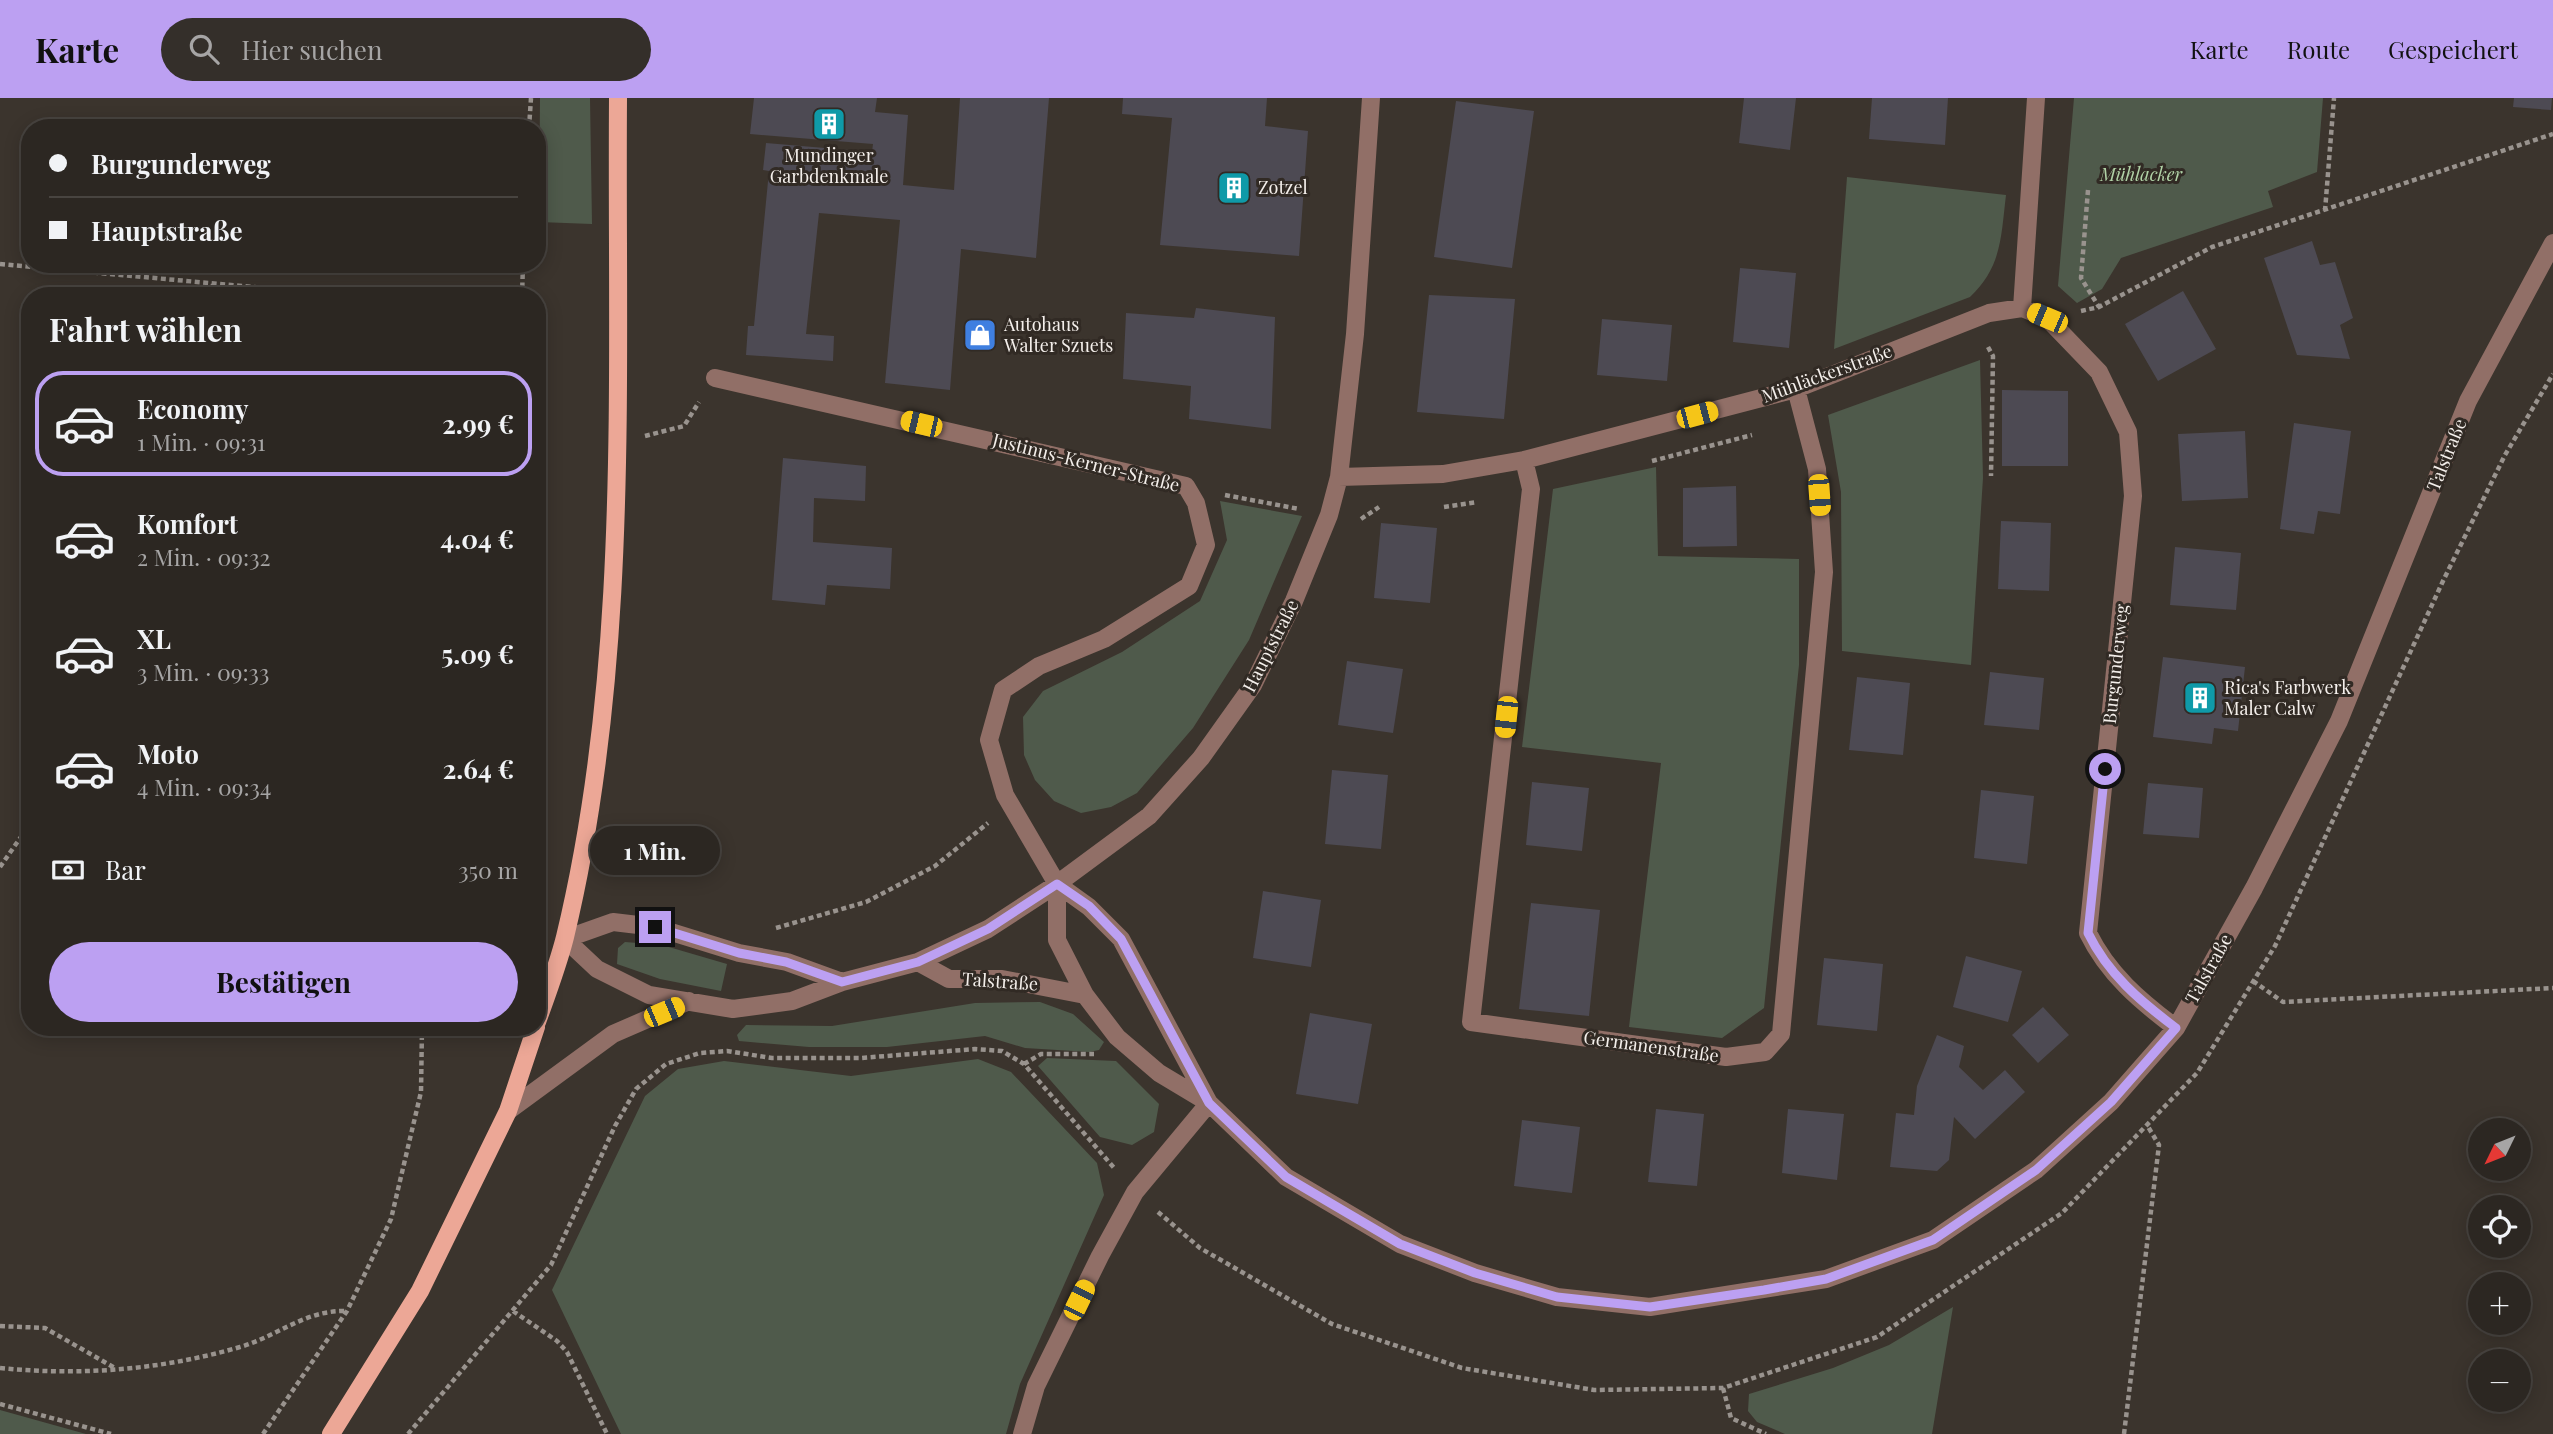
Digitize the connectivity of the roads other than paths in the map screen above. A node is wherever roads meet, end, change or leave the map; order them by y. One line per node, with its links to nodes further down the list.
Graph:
1 (618, 98): 11 (main road)
2 (1371, 98): 9 (street, Hauptstraße)
3 (2036, 98): 5 (street)
4 (2553, 243): 17 (street, Talstraße)
5 (2022, 308): 7 (street, Mühläckerstraße); 17 (street, Burgunderweg)
6 (715, 378): 10 (street, Justinus-Kerner-Straße)
7 (1796, 389): 8 (street, Mühläckerstraße); 8 (street, Germanenstraße)
8 (1524, 460): 9 (street, Mühläckerstraße)
9 (1339, 477): 10 (street, Hauptstraße)
10 (1057, 884): 12 (street, Hauptstraße); 15 (street, Talstraße); 19 (street, Talstraße)
11 (565, 939): 13 (street); 14 (main road); 16 (street, Hauptstraße)
12 (918, 962): 13 (street, Hauptstraße); 15 (street, Talstraße)
13 (842, 982): 16 (street, Hauptstraße)
14 (546, 995)
15 (1085, 995): 19 (street, Talstraße)
16 (689, 1001): 20 (street)
17 (2176, 1028): 19 (street, Talstraße)
18 (533, 1036): 20 (main road)
19 (1209, 1103): 22 (street)
20 (508, 1111): 21 (main road)
21 (331, 1434)
22 (1022, 1434)

